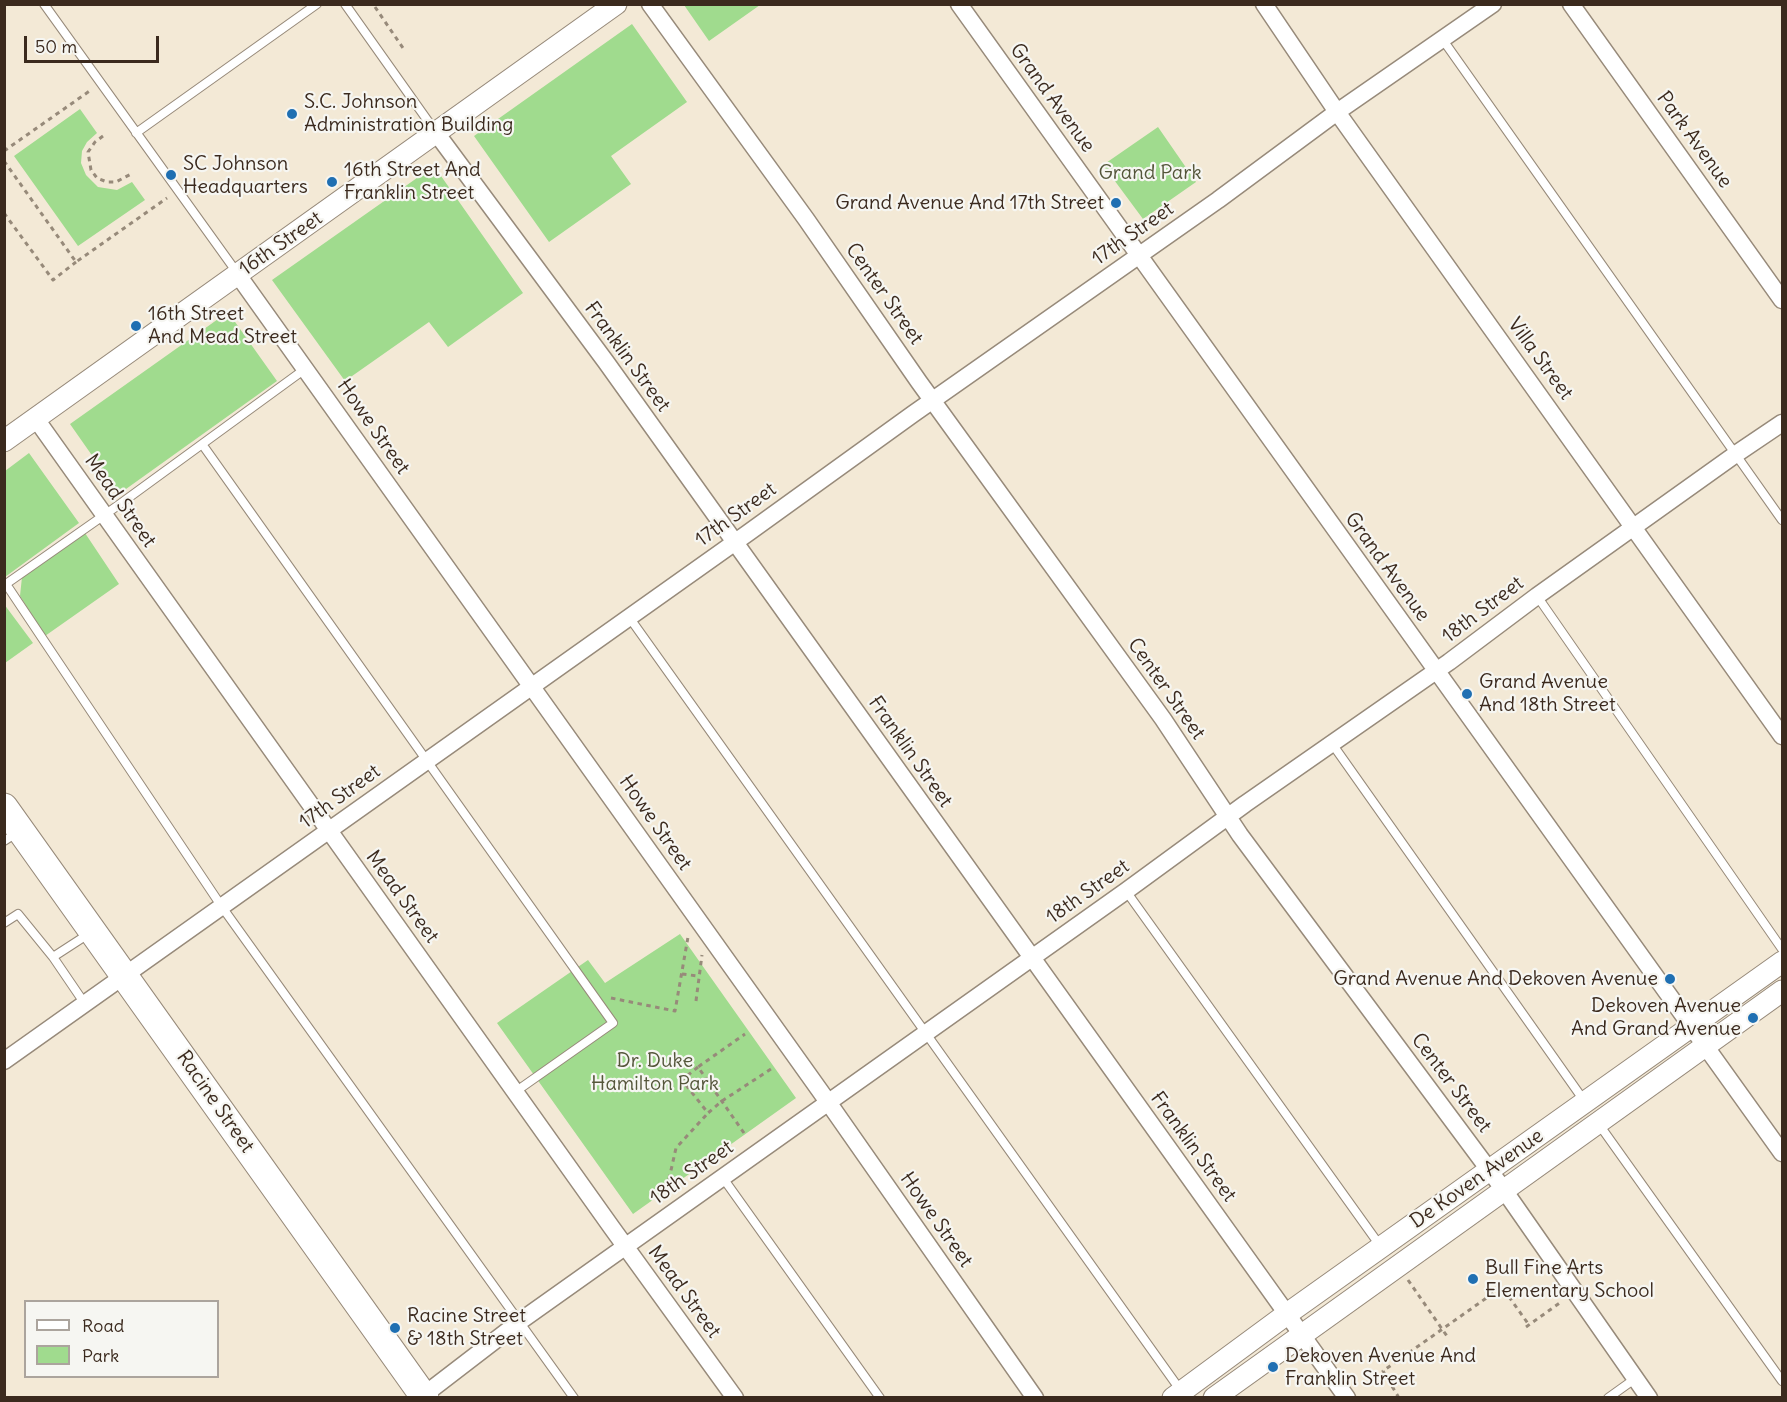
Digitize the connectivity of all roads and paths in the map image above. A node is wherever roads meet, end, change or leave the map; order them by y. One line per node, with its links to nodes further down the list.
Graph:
1 (44, 4): 13 (lane)
2 (317, 4): 15 (lane)
3 (345, 4): 16 (lane)
4 (616, 4): 16 (street, 16th Street)
5 (650, 4): 28 (street, Center Street)
6 (959, 4): 23 (street, Grand Avenue)
7 (1264, 4): 14 (street, Villa Street)
8 (1493, 4): 11 (street, 17th Street)
9 (1571, 4): 26 (street, Park Avenue)
10 (375, 5): 12 (path)
11 (1443, 40): 14 (street, 17th Street); 33 (lane)
12 (405, 51)
13 (100, 83): 15 (lane); 18 (path)
14 (1337, 112): 23 (street, 17th Street); 36 (street, Villa Street)
15 (136, 133): 21 (lane)
16 (437, 134): 25 (street, 16th Street); 37 (street, Franklin Street)
17 (103, 136): 20 (path)
18 (4, 151)
19 (4, 161): 24 (path)
20 (131, 174)
21 (178, 190): 24 (path); 25 (lane)
22 (4, 213): 24 (path)
23 (1139, 256): 28 (street, 17th Street); 40 (street, Grand Avenue)
24 (76, 262)
25 (238, 275): 27 (street, Howe Street); 29 (street, 16th Street)
26 (1782, 300)
27 (305, 369): 32 (lane); 41 (street, Howe Street)
28 (932, 400): 37 (street, 17th Street); 46 (street, Center Street)
29 (36, 419): 31 (street, 16th Street); 34 (street, Mead Street)
30 (1782, 423): 33 (street, 18th Street)
31 (4, 441)
32 (202, 444): 34 (lane); 44 (lane)
33 (1736, 454): 35 (lane); 36 (street, 18th Street)
34 (104, 515): 47 (street, Mead Street); 50 (lane)
35 (1782, 520)
36 (1634, 527): 38 (street, 18th Street); 42 (street, Villa Street)
37 (735, 543): 39 (street, 17th Street); 57 (street, Franklin Street)
38 (1537, 596): 40 (street, 18th Street); 55 (lane)
39 (630, 617): 41 (street, 17th Street); 67 (lane)
40 (1435, 671): 43 (street, 18th Street); 66 (street, Grand Avenue)
41 (532, 687): 44 (street, 17th Street); 51 (street, Howe Street)
42 (1782, 736)
43 (1333, 745): 46 (street, 18th Street); 76 (lane)
44 (427, 761): 47 (street, 17th Street); 63 (lane)
45 (4, 807): 48 (main road, Racine Street)
46 (1228, 817): 49 (street, 18th Street); 81 (street, Center Street)
47 (329, 831): 50 (street, 17th Street); 73 (street, Mead Street)
48 (13, 835): 54 (main road, Racine Street)
49 (1126, 891): 57 (street, 18th Street); 86 (lane)
50 (222, 907): 60 (street, 17th Street); 90 (lane)
51 (693, 913): 53 (street, Howe Street); 59 (path)
52 (4, 923): 56 (lane)
53 (705, 930): 61 (path); 75 (street, Howe Street)
54 (94, 931): 56 (lane); 60 (main road, Racine Street)
55 (1782, 949)
56 (53, 957): 65 (lane)
57 (1031, 958): 67 (street, 18th Street); 89 (street, Franklin Street)
58 (1782, 962): 66 (street, De Koven Avenue)
59 (682, 974): 61 (path); 63 (path)
60 (125, 975): 65 (street, 17th Street); 97 (main road, Racine Street)
61 (699, 976): 64 (path)
62 (1782, 991): 69 (street, De Koven Avenue)
63 (592, 994): 73 (lane)
64 (696, 1001)
65 (85, 1004): 70 (street, 17th Street)
66 (1693, 1026): 69 (street, Grand Avenue); 76 (street, De Koven Avenue)
67 (927, 1032): 75 (street, 18th Street); 96 (lane)
68 (745, 1034): 71 (path)
69 (1707, 1046): 78 (street, De Koven Avenue); 80 (street, Grand Avenue)
70 (4, 1061)
71 (698, 1067): 74 (path); 77 (path)
72 (771, 1069): 74 (path)
73 (515, 1092): 85 (street, Mead Street)
74 (722, 1101): 77 (path); 79 (path)
75 (828, 1102): 82 (street, 18th Street); 101 (street, Howe Street)
76 (1585, 1103): 81 (street, De Koven Avenue)
77 (708, 1113): 83 (path)
78 (1598, 1123): 84 (street, De Koven Avenue); 95 (lane)
79 (744, 1133)
80 (1782, 1153)
81 (1490, 1170): 84 (street, Center Street); 86 (street, De Koven Avenue)
82 (723, 1178): 85 (street, 18th Street); 100 (lane)
83 (668, 1188)
84 (1504, 1190): 87 (street, De Koven Avenue); 88 (street, Center Street)
85 (625, 1246): 90 (street, 18th Street); 99 (street, Mead Street)
86 (1381, 1247): 89 (street, De Koven Avenue)
87 (1398, 1266): 91 (path); 92 (street, De Koven Avenue)
88 (1576, 1293): 91 (path); 94 (street, Center Street)
89 (1287, 1314): 92 (street, Franklin Street); 96 (street, De Koven Avenue)
90 (519, 1322): 97 (street, 18th Street); 98 (lane)
91 (1443, 1329): 93 (path); 104 (path)
92 (1302, 1334): 102 (street, De Koven Avenue); 103 (street, Franklin Street)
93 (1449, 1339)
94 (1636, 1378): 105 (lane); 106 (street, Center Street)
95 (1782, 1381)
96 (1177, 1394)
97 (423, 1397)
98 (574, 1398)
99 (735, 1398)
100 (880, 1398)
101 (1035, 1398)
102 (1214, 1398)
103 (1347, 1398)
104 (1399, 1398)
105 (1608, 1398)
106 (1649, 1398)

